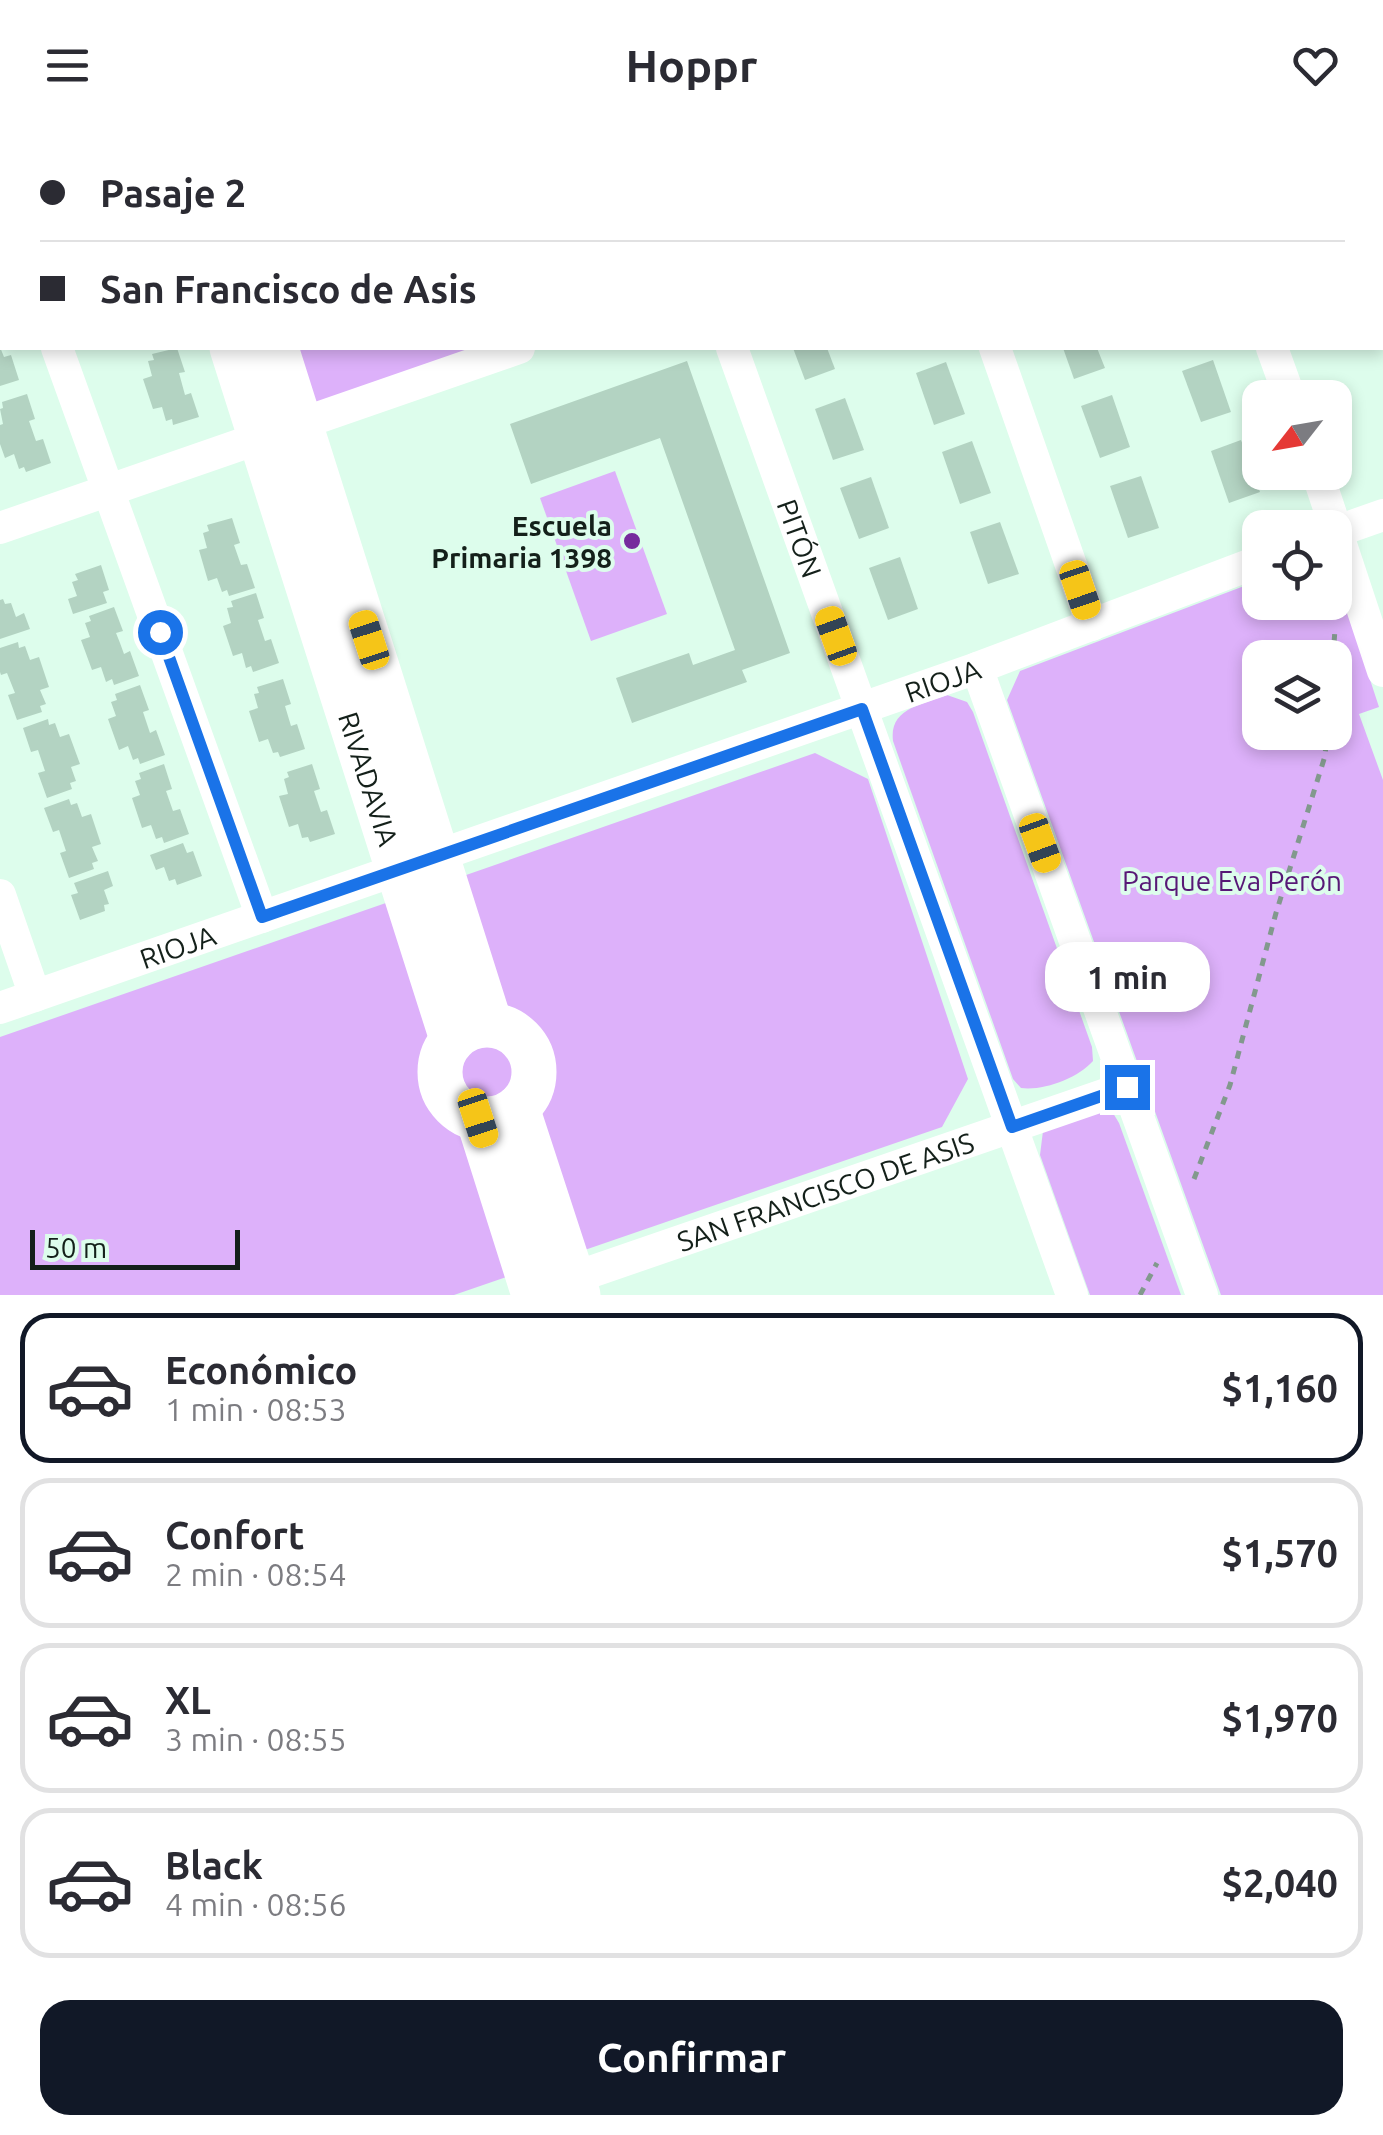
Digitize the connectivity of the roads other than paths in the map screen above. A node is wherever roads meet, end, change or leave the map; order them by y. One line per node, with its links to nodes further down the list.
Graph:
1 (59, 350): 10 (street)
2 (233, 350): 9 (street, RIVADAVIA)
3 (276, 350): 9 (street, RIVADAVIA)
4 (512, 350): 9 (street)
5 (733, 350): 19 (street, PITÓN)
6 (996, 350): 16 (street)
7 (1273, 350): 8 (street)
8 (1284, 380)
9 (280, 430): 10 (street); 20 (street, RIVADAVIA)
10 (109, 490): 13 (street); 22 (street)
11 (1383, 515): 12 (street)
12 (1352, 526)
13 (0, 528)
14 (1242, 568): 16 (street, RIOJA)
15 (1352, 579): 18 (street)
16 (1092, 625): 17 (street, RIOJA)
17 (978, 668): 19 (street, RIOJA); 26 (street)
18 (1383, 671)
19 (862, 709): 20 (street, RIOJA); 28 (street, PITÓN)
20 (418, 863): 22 (street, RIOJA); 25 (street, RIVADAVIA)
21 (0, 895): 23 (street)
22 (262, 917): 23 (street, RIOJA)
23 (35, 996): 24 (street, RIOJA)
24 (0, 1008)
25 (471, 1032): 27 (street); 27 (street)
26 (1127, 1087): 28 (street, SAN FRANCISCO DE ASIS); 31 (street)
27 (497, 1113): 29 (street)
28 (1012, 1127): 29 (street, SAN FRANCISCO DE ASIS); 30 (street, PITÓN)
29 (549, 1291)
30 (1072, 1295)
31 (1202, 1295)

